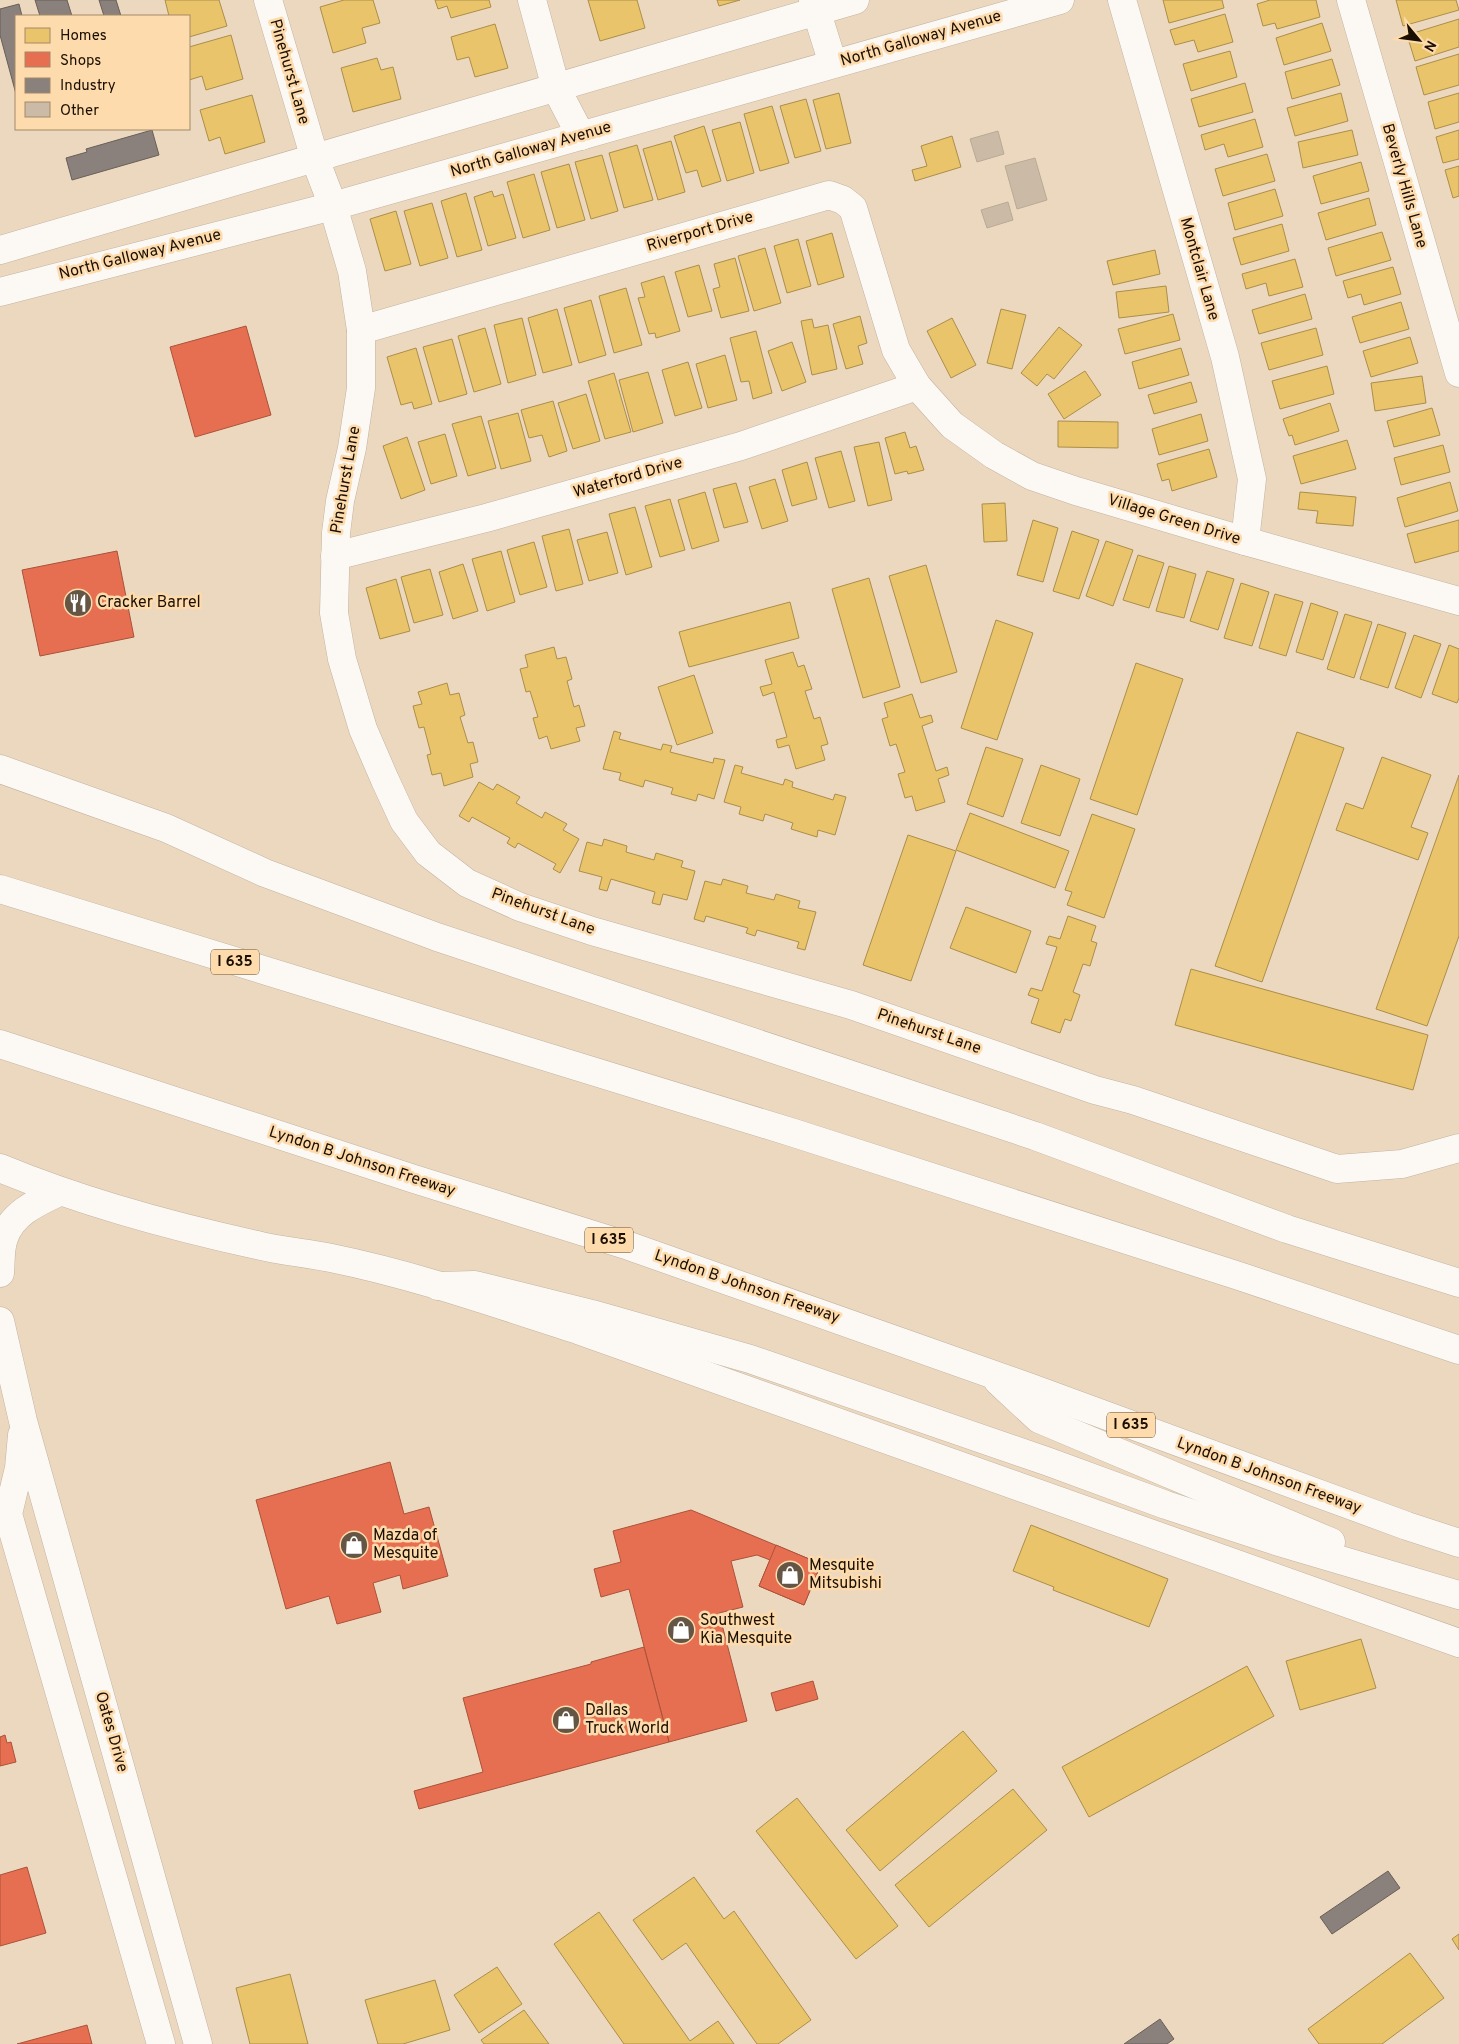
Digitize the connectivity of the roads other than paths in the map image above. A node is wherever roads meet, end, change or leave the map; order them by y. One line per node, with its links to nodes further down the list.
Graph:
1 (268, 0): 11 (main road, Pinehurst Lane)
2 (532, 0): 9 (main road)
3 (855, 0): 7 (main road)
4 (1060, 0): 8 (main road, North Galloway Avenue)
5 (1122, 0): 20 (main road, Montclair Lane)
6 (1350, 0): 18 (main road, Beverly Hills Lane)
7 (814, 6): 8 (main road); 9 (main road)
8 (833, 64): 10 (main road, North Galloway Avenue)
9 (556, 88): 10 (main road); 11 (main road)
10 (582, 136): 12 (main road, North Galloway Avenue)
11 (314, 159): 12 (main road, Pinehurst Lane); 13 (main road)
12 (333, 206): 15 (main road, North Galloway Avenue); 17 (main road, Pinehurst Lane)
13 (62, 232): 14 (main road); 15 (main road)
14 (0, 250)
15 (69, 272): 16 (main road, North Galloway Avenue)
16 (0, 292)
17 (362, 330): 19 (main road, Riverport Drive); 21 (main road, Pinehurst Lane)
18 (1459, 373)
19 (916, 386): 20 (main road, Village Green Drive); 21 (main road, Waterford Drive)
20 (1245, 541): 22 (main road, Village Green Drive)
21 (335, 556): 26 (main road, Pinehurst Lane)
22 (1459, 601)
23 (0, 769): 30 (main road)
24 (0, 889): 33 (main road, I 635)
25 (0, 1044): 34 (main road, Lyndon B Johnson Freeway / I 635)
26 (1459, 1148)
27 (0, 1168): 28 (main road)
28 (59, 1192): 29 (main road); 31 (main road)
29 (0, 1273)
30 (1459, 1283)
31 (438, 1286): 37 (main road); 38 (main road)
32 (0, 1321): 35 (main road, Oates Drive)
33 (1459, 1350)
34 (990, 1373): 36 (main road, Lyndon B Johnson Freeway / I 635); 37 (main road)
35 (23, 1421): 39 (main road, Oates Drive); 40 (main road, Oates Drive)
36 (1459, 1543)
37 (1459, 1594)
38 (1459, 1644)
39 (126, 1785): 40 (main road); 42 (main road, Oates Drive)
40 (88, 1794): 41 (main road, Oates Drive)
41 (161, 2044)
42 (198, 2044)

